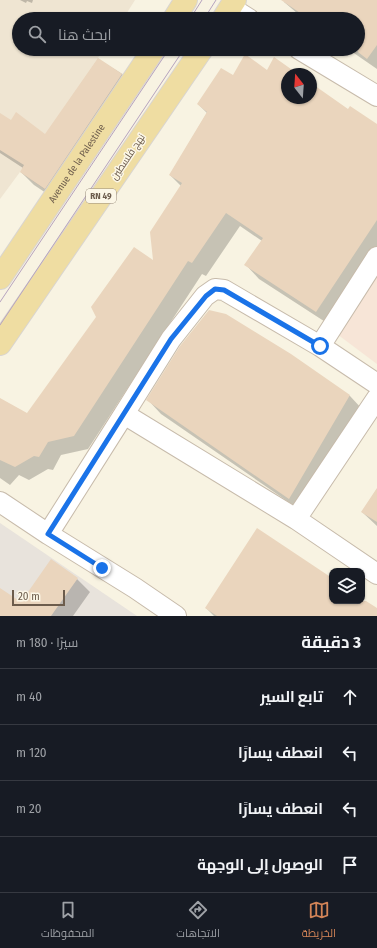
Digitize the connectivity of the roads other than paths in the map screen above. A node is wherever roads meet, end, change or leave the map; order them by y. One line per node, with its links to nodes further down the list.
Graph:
1 (186, 0): 2 (main road)
2 (178, 12)
3 (149, 56): 8 (main road, Avenue de la Palestine)
4 (197, 56): 9 (main road, نهج فلسطين / RN 49)
5 (311, 56): 6 (street)
6 (377, 96)
7 (377, 257): 10 (street)
8 (0, 278)
9 (0, 344)
10 (320, 346): 11 (street); 13 (street)
11 (377, 384)
12 (377, 398): 15 (street)
13 (124, 414): 15 (street); 16 (street)
14 (0, 502): 16 (street)
15 (296, 519): 17 (street)
16 (48, 534): 18 (street)
17 (377, 574)
18 (176, 616)

